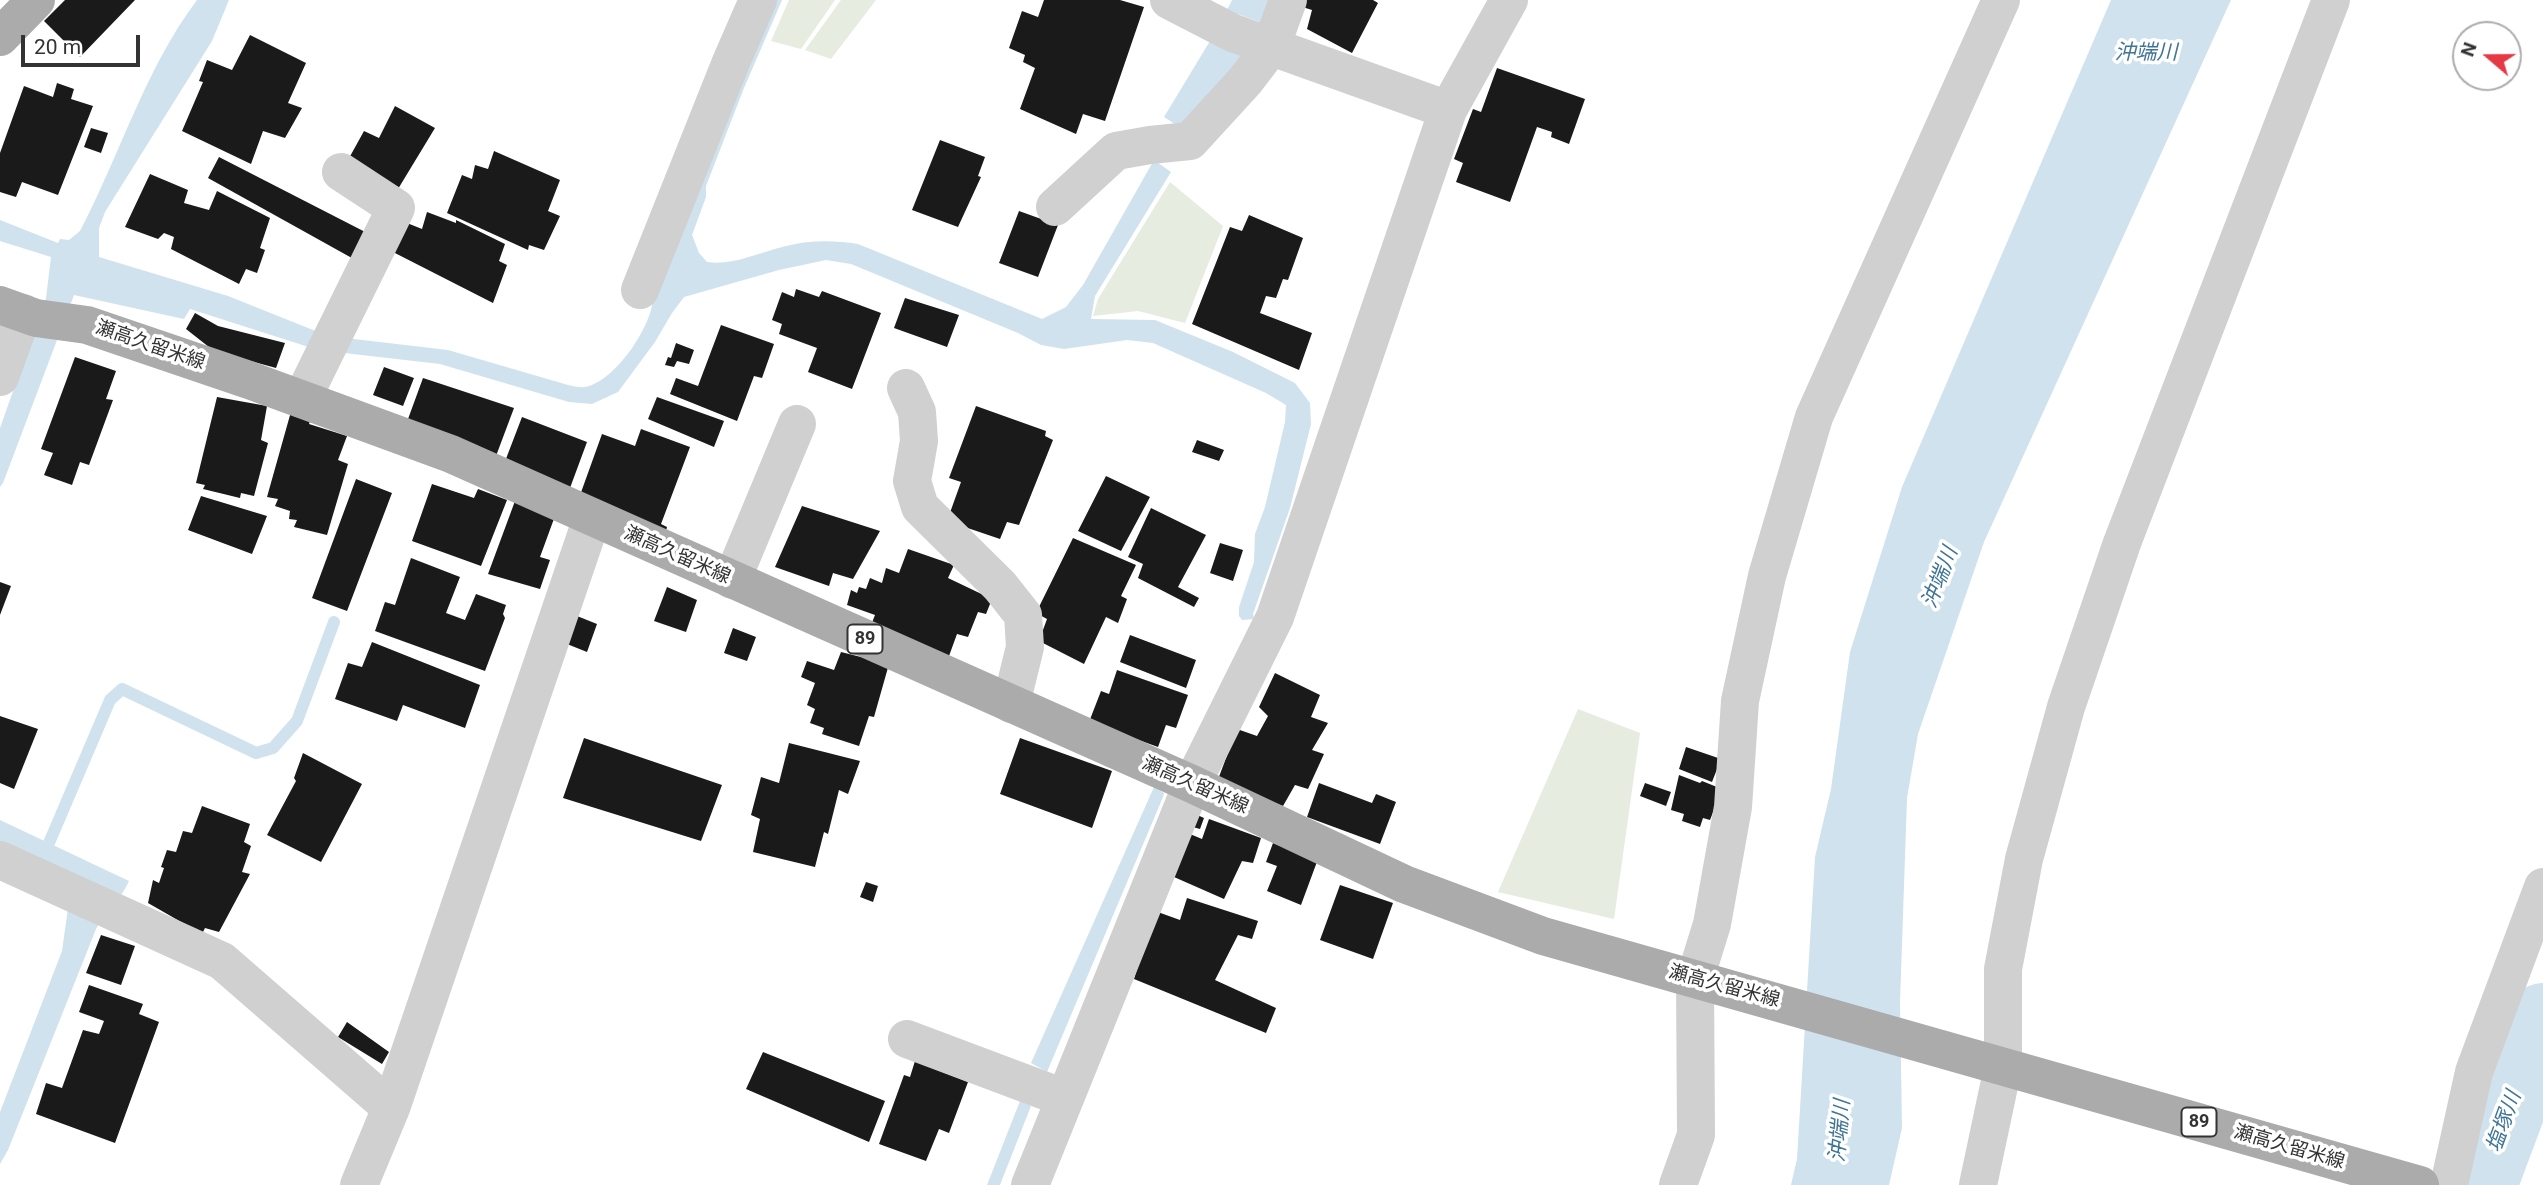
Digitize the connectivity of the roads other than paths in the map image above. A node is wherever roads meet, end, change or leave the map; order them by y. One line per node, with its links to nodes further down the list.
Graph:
1 (36, 0): 9 (main road)
2 (758, 0): 14 (street)
3 (1169, 0): 8 (street)
4 (1288, 0): 10 (street)
5 (1508, 0): 11 (street)
6 (2001, 0): 26 (street)
7 (2331, 0): 28 (street)
8 (1208, 9): 10 (street)
9 (0, 37)
10 (1271, 47): 11 (street); 13 (street)
11 (1448, 110): 23 (street)
12 (341, 172): 18 (street)
13 (1055, 207)
14 (640, 290)
15 (11, 309): 16 (street); 18 (main road, 瀬高久留米線 / 89)
16 (0, 377)
17 (906, 388): 22 (street)
18 (302, 399): 20 (main road, 瀬高久留米線 / 89)
19 (797, 424): 21 (street)
20 (592, 518): 21 (main road, 瀬高久留米線 / 89); 30 (street)
21 (732, 580): 22 (main road, 瀬高久留米線 / 89)
22 (1011, 704): 23 (main road, 瀬高久留米線 / 89)
23 (1192, 785): 26 (main road, 瀬高久留米線 / 89); 29 (street)
24 (0, 860): 30 (street)
25 (2543, 887): 36 (street)
26 (1710, 983): 28 (main road, 瀬高久留米線 / 89); 33 (street)
27 (907, 1039): 29 (street)
28 (1991, 1063): 34 (street); 35 (main road, 瀬高久留米線 / 89)
29 (1064, 1098): 32 (street)
30 (391, 1108): 31 (street)
31 (359, 1185)
32 (1030, 1185)
33 (1678, 1185)
34 (1978, 1185)
35 (2420, 1185)
36 (2449, 1185)

